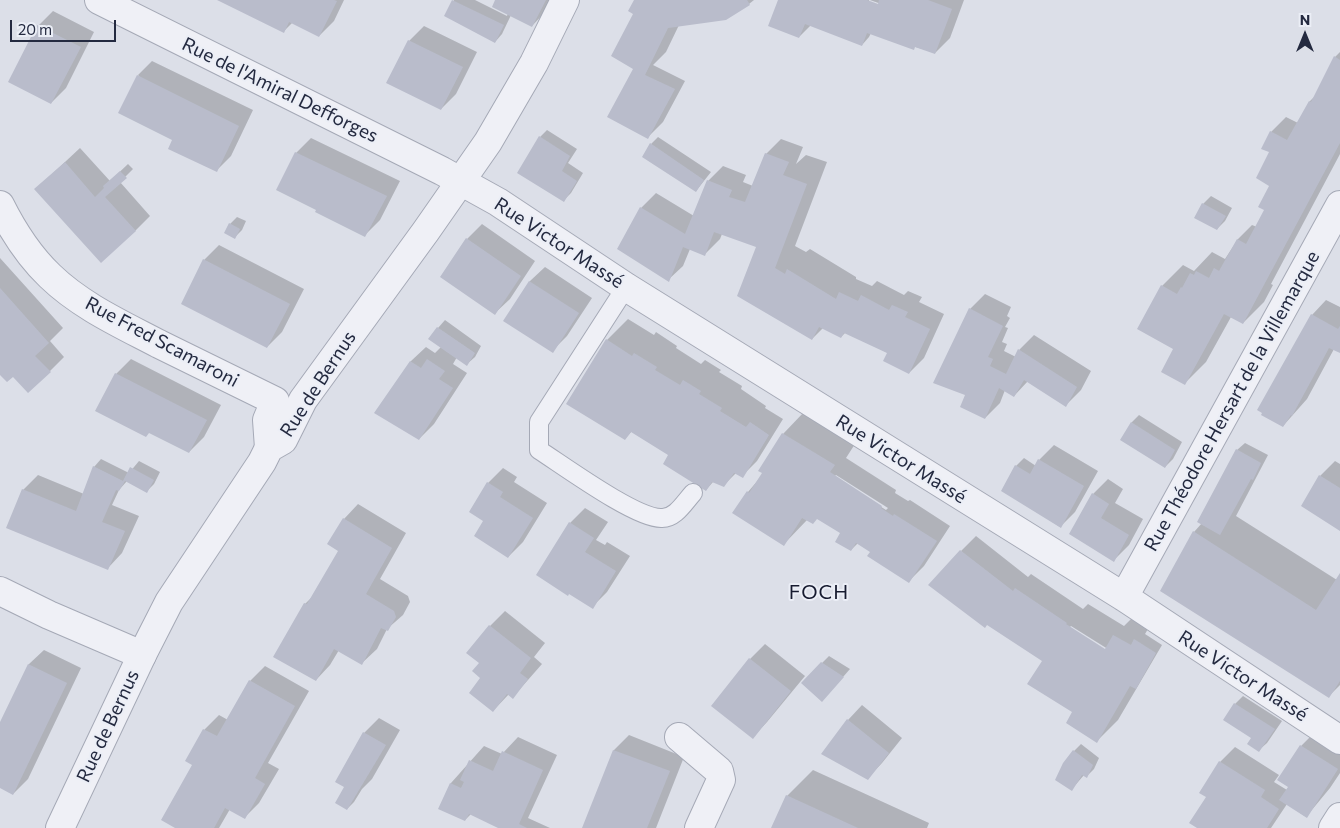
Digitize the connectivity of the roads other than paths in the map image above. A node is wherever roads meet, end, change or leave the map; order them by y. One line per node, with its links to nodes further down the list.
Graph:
1 (99, 0): 3 (street, Rue de l'Amiral Defforges)
2 (564, 0): 3 (street, Rue de Bernus)
3 (460, 182): 6 (street, Rue Victor Massé); 7 (street, Rue de Bernus)
4 (0, 205): 8 (street, Rue Fred Scamaroni)
5 (1340, 205): 12 (street, Rue Théodore Hersart de la Villemarque)
6 (626, 287): 10 (lane); 12 (street, Rue Victor Massé)
7 (303, 400): 8 (street); 9 (street, Rue de Bernus)
8 (275, 401): 9 (street)
9 (269, 448): 13 (street, Rue de Bernus)
10 (693, 493)
11 (0, 591): 13 (street)
12 (1124, 597): 15 (street, Rue Victor Massé)
13 (142, 655): 17 (street, Rue de Bernus)
14 (679, 737): 18 (street)
15 (1340, 740)
16 (1340, 817): 19 (street)
17 (60, 828)
18 (699, 828)
19 (1333, 828)

